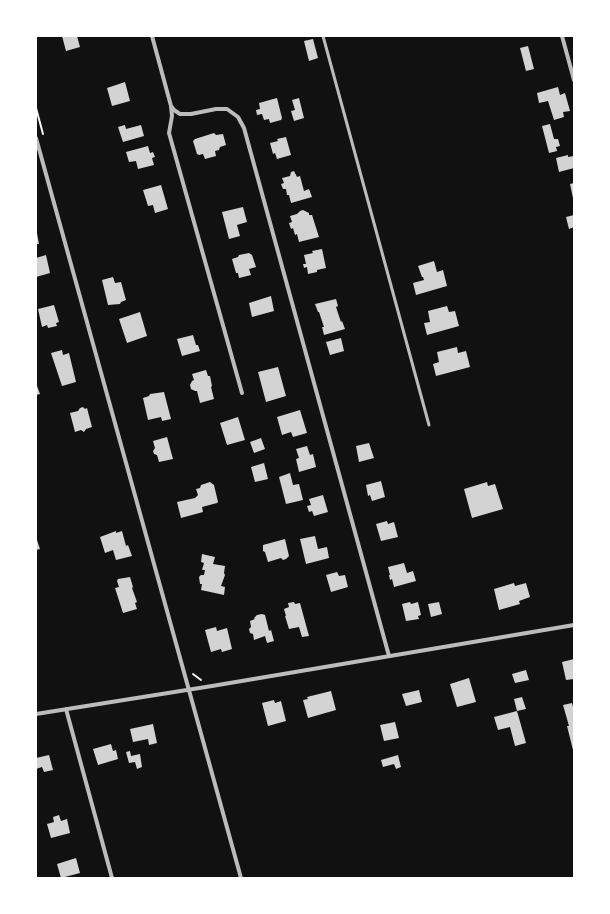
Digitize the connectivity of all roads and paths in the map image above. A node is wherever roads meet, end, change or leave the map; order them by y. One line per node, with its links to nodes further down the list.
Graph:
1 (152, 36): 5 (street)
2 (323, 36): 8 (lane)
3 (562, 36): 4 (street)
4 (574, 80)
5 (171, 106): 7 (street); 10 (street)
6 (36, 138): 11 (street)
7 (242, 393)
8 (429, 425)
9 (574, 625): 10 (street)
10 (389, 656): 11 (street)
11 (189, 689): 12 (street); 15 (street)
12 (66, 709): 13 (street); 14 (street)
13 (36, 714)
14 (112, 878)
15 (241, 878)

